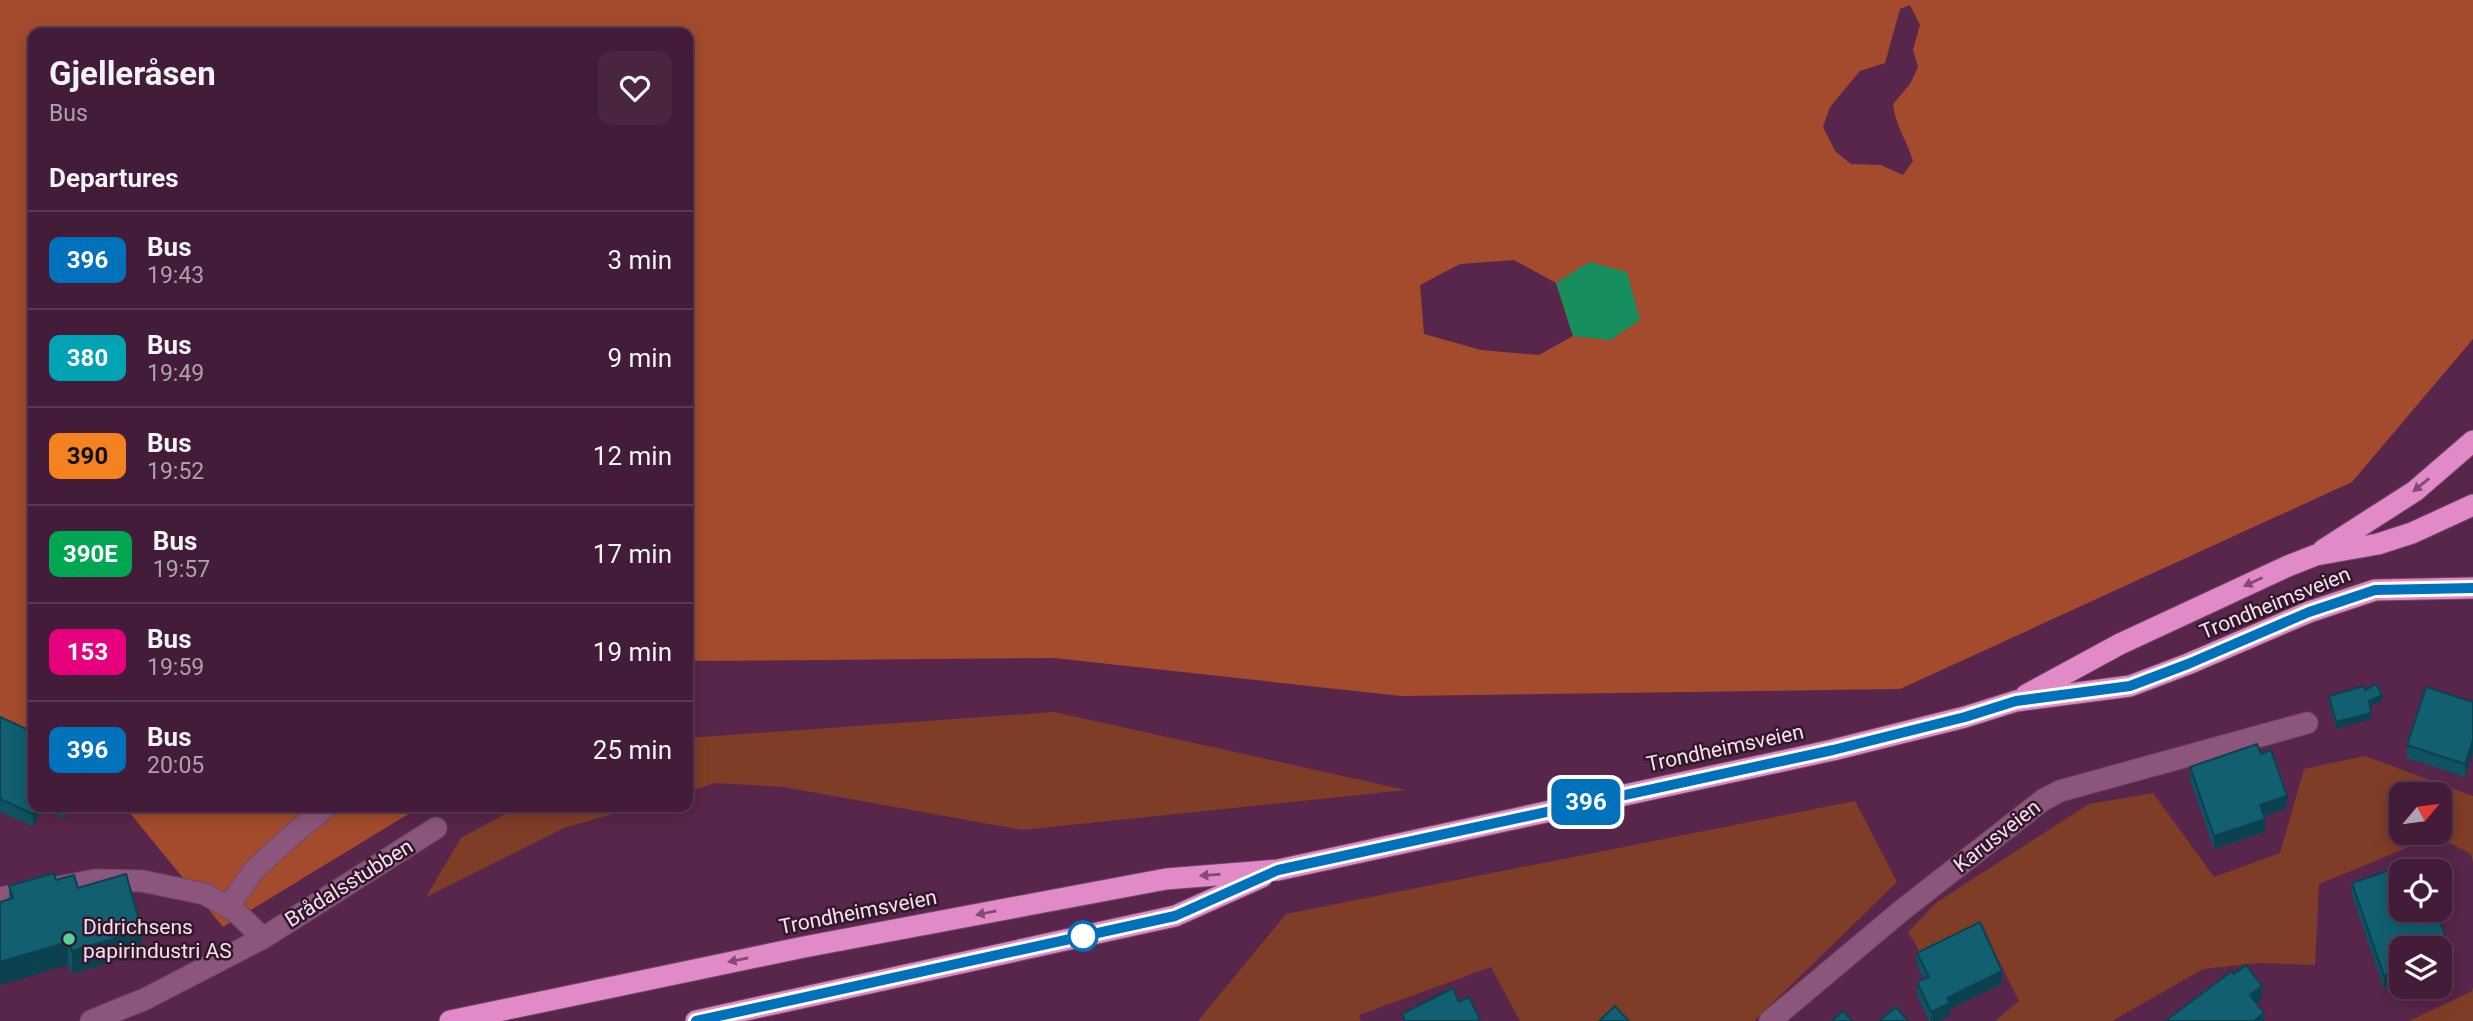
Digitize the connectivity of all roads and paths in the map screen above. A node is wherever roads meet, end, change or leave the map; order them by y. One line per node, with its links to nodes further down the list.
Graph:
1 (2473, 441): 3 (highway, one-way to 3)
2 (2473, 505): 3 (highway, Trondheimsveien)
3 (2316, 555): 5 (highway, Trondheimsveien, one-way to 5)
4 (2473, 587): 5 (highway, Trondheimsveien)
5 (2016, 701): 9 (highway, Trondheimsveien)
6 (2307, 723): 16 (street, Karusveien)
7 (320, 812): 11 (street)
8 (436, 828): 12 (street, Brådalsstubben)
9 (1278, 870): 14 (highway, Trondheimsveien, one-way to 14); 15 (highway, Trondheimsveien)
10 (0, 898): 11 (street, Brådalsstubben)
11 (228, 907): 12 (street, Brådalsstubben)
12 (263, 938): 13 (street, Brådalsstubben)
13 (91, 1021)
14 (450, 1021)
15 (696, 1021)
16 (1770, 1021)

